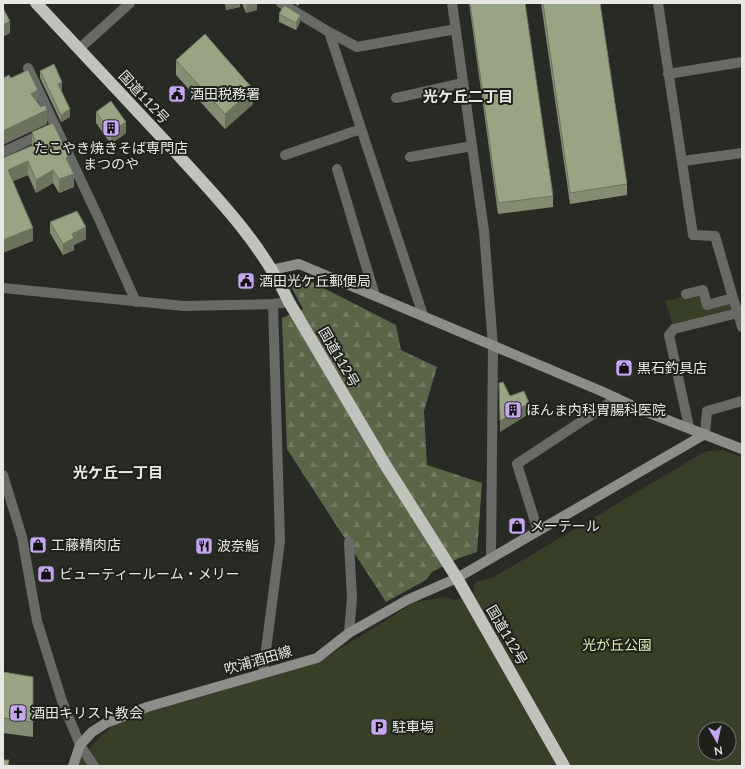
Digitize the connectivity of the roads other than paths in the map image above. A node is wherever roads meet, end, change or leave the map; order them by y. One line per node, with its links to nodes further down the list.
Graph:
1 (36, 3): 8 (highway, 国道112号)
2 (130, 3): 8 (street)
3 (281, 3): 7 (street)
4 (452, 3): 6 (street)
5 (658, 3): 11 (street)
6 (456, 29): 7 (street); 12 (street)
7 (329, 32): 15 (street)
8 (79, 49): 23 (highway, 国道112号)
9 (742, 62): 11 (street)
10 (28, 68): 14 (street)
11 (668, 74): 21 (street)
12 (463, 83): 13 (street); 16 (street)
13 (396, 98)
14 (56, 127): 17 (street); 28 (street)
15 (361, 129): 19 (street); 32 (street)
16 (472, 146): 20 (street); 34 (street)
17 (3, 152)
18 (742, 153): 21 (street)
19 (285, 155)
20 (410, 157)
21 (683, 161): 27 (street)
22 (337, 169): 26 (street)
23 (271, 270): 26 (street); 29 (highway, 国道112号)
24 (3, 288): 28 (street)
25 (686, 294): 27 (street)
26 (375, 296): 32 (street)
27 (734, 298): 31 (street)
28 (136, 302): 30 (street)
29 (289, 302): 30 (street); 44 (highway, 国道112号)
30 (273, 304): 46 (street)
31 (738, 313): 33 (street); 37 (street)
32 (423, 315): 34 (street)
33 (742, 327)
34 (493, 346): 35 (street); 43 (street)
35 (617, 398): 37 (street); 41 (street)
36 (742, 401): 38 (street)
37 (689, 427): 38 (street)
38 (705, 434): 39 (street); 41 (street, 吹浦酒田線)
39 (742, 449)
40 (3, 475): 47 (street)
41 (538, 531): 43 (street, 吹浦酒田線)
42 (349, 542): 45 (street)
43 (491, 558): 44 (street, 吹浦酒田線)
44 (457, 578): 45 (street, 吹浦酒田線); 50 (highway, 国道112号)
45 (349, 633): 46 (street, 吹浦酒田線)
46 (263, 673): 47 (street, 吹浦酒田線)
47 (80, 745): 48 (street, 吹浦酒田線); 49 (street)
48 (73, 766)
49 (94, 766)
50 (564, 766)

